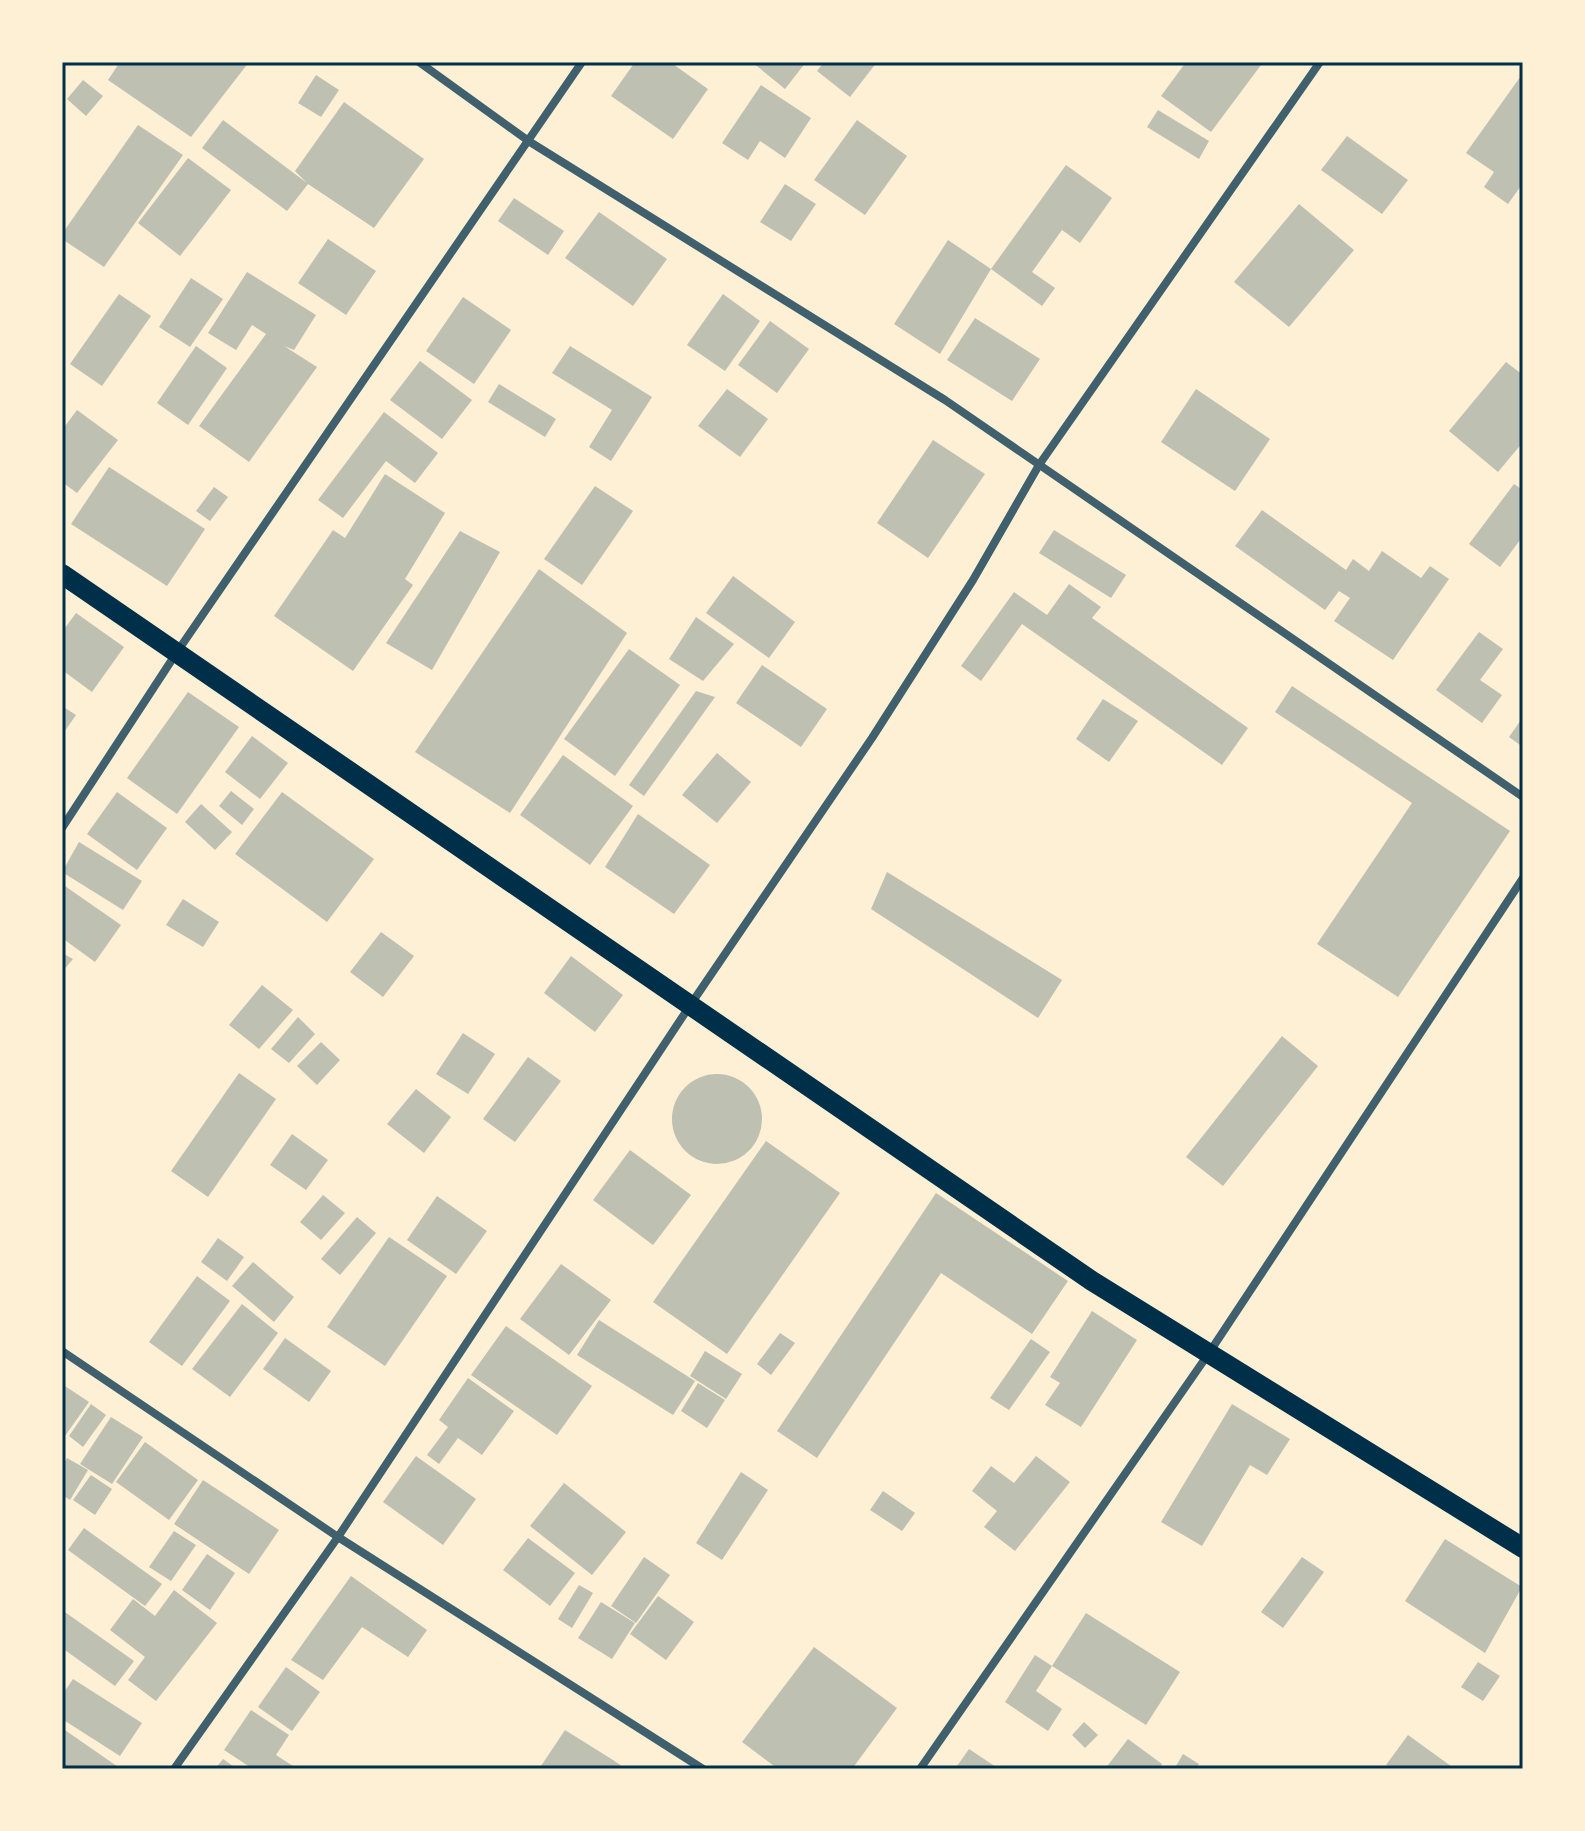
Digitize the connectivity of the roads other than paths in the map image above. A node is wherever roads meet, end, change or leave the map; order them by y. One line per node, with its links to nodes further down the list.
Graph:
1 (419, 62): 4 (street)
2 (582, 62): 4 (street)
3 (1320, 62): 5 (street)
4 (530, 142): 5 (street); 7 (street)
5 (1039, 465): 8 (street); 11 (street)
6 (62, 574): 7 (main road)
7 (177, 652): 9 (street); 11 (main road)
8 (1523, 797)
9 (62, 828)
10 (1523, 878): 13 (street)
11 (691, 1004): 13 (main road); 14 (street)
12 (62, 1351): 14 (street)
13 (1209, 1353): 15 (main road); 18 (street)
14 (338, 1537): 16 (street); 17 (street)
15 (1523, 1548)
16 (174, 1769)
17 (703, 1769)
18 (920, 1769)

